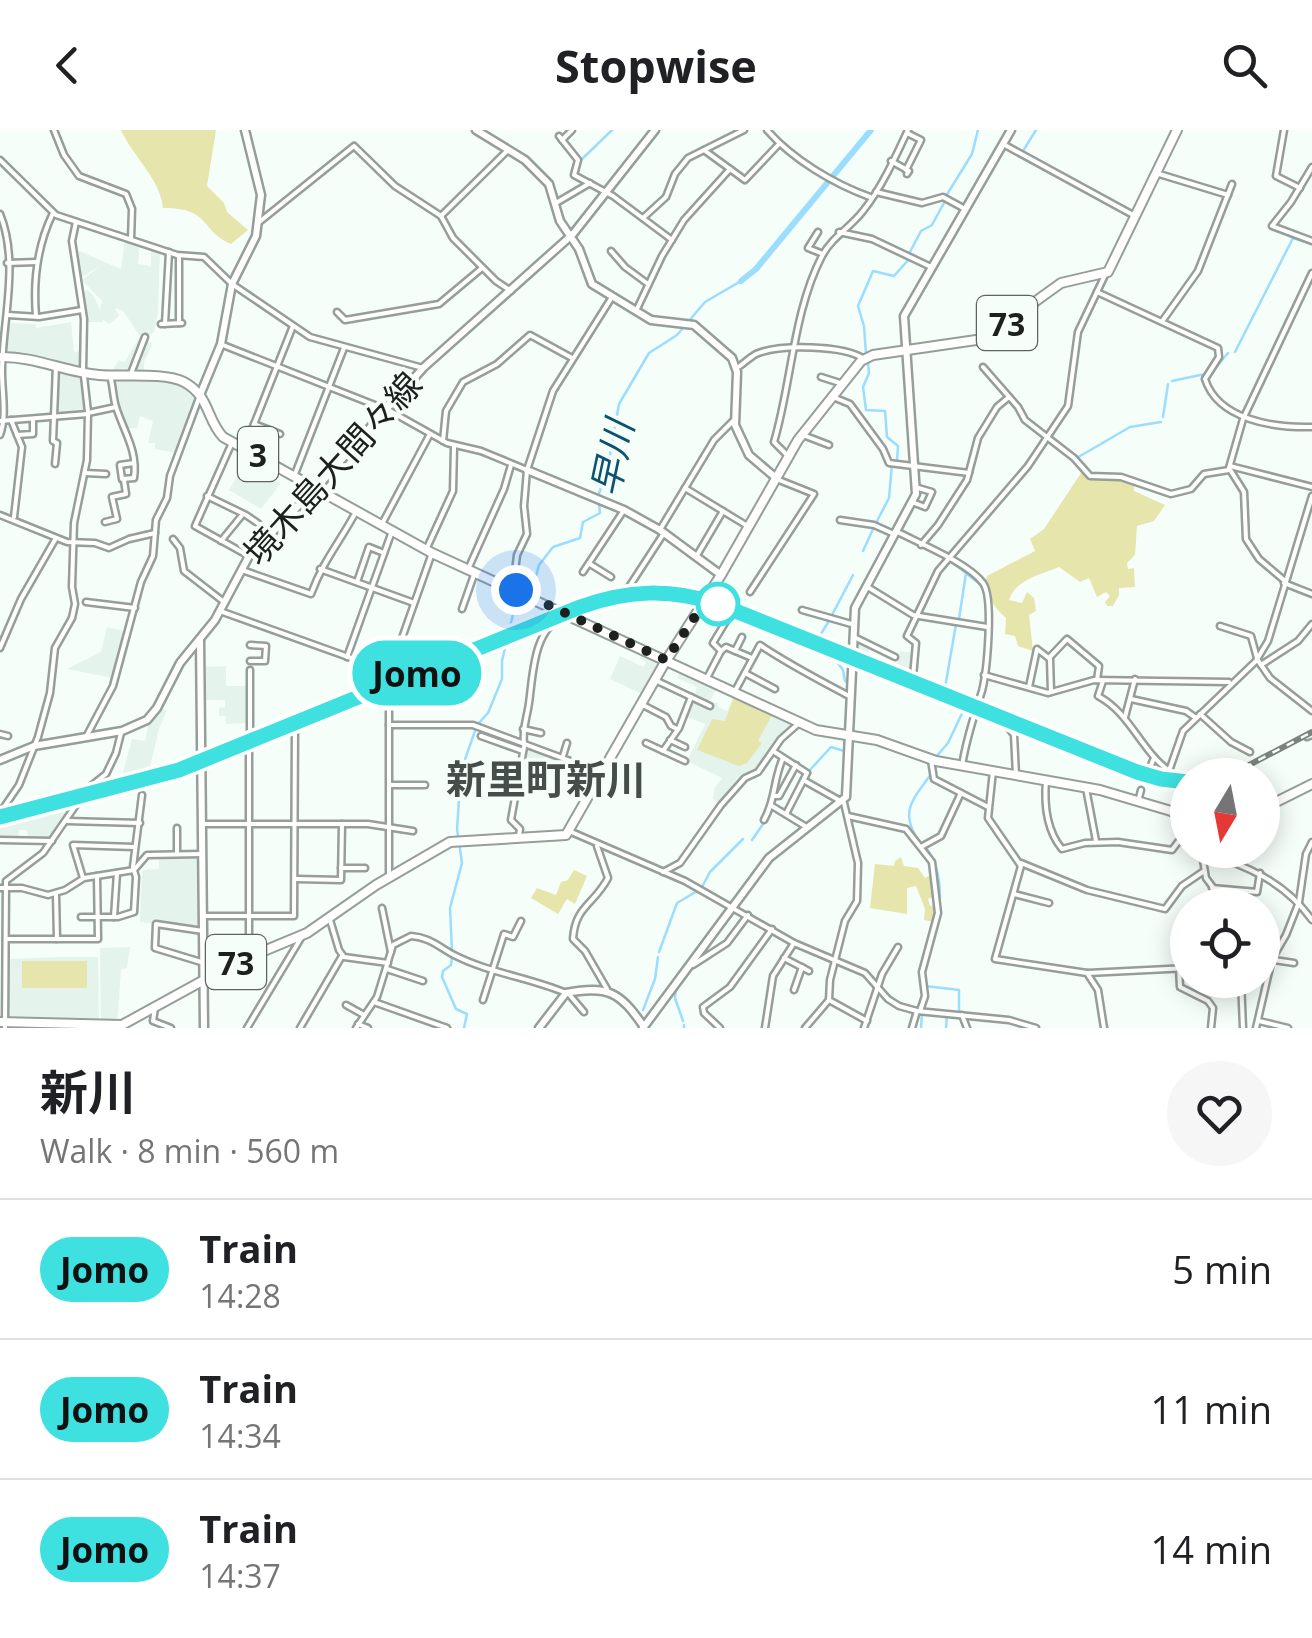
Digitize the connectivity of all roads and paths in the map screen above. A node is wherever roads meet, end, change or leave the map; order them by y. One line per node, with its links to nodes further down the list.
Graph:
1 (54, 130): 39 (street)
2 (245, 130): 35 (street)
3 (476, 130): 15 (street)
4 (572, 130): 21 (street)
5 (655, 130): 24 (street, 境木島大間々線)
6 (744, 130): 14 (street)
7 (767, 130): 12 (street)
8 (1011, 130): 13 (street)
9 (1177, 130): 20 (main road)
10 (1284, 130): 23 (street)
11 (907, 132): 17 (street); 17 (street)
12 (779, 144): 19 (street); 26 (street)
13 (1003, 144): 28 (street); 32 (street)
14 (702, 149): 19 (street); 33 (street)
15 (508, 150): 27 (street); 31 (street)
16 (0, 160): 29 (street)
17 (891, 161): 26 (street)
18 (1312, 167): 23 (street)
19 (730, 169): 40 (street)
20 (1156, 173): 25 (street); 32 (main road)
21 (590, 183): 24 (street); 27 (street)
22 (1232, 184): 25 (street)
23 (1300, 188): 41 (street)
24 (608, 193): 33 (street); 38 (street, 境木島大間々線)
25 (1228, 195): 66 (street)
26 (874, 196): 28 (street); 37 (street)
27 (556, 203): 38 (street)
28 (965, 209): 48 (street)
29 (54, 213): 34 (street); 46 (street)
30 (0, 214): 47 (street)
31 (441, 216): 35 (street); 49 (street)
32 (1136, 216): 50 (main road)
33 (643, 218): 40 (street)
34 (76, 222): 39 (street); 61 (street)
35 (258, 222): 52 (street)
36 (818, 232): 44 (street)
37 (839, 232): 44 (street); 48 (street)
38 (570, 236): 55 (street, 境木島大間々線); 58 (street)
39 (131, 238): 43 (street)
40 (672, 240): 53 (street)
41 (1312, 241)
42 (611, 251): 53 (street)
43 (169, 252): 45 (street); 60 (street)
44 (823, 254): 70 (street)
45 (180, 256): 52 (street); 59 (street)
46 (38, 262): 47 (street); 65 (street)
47 (7, 263): 54 (street)
48 (932, 267): 72 (street)
49 (482, 268): 55 (street); 63 (street)
50 (1106, 273): 57 (street); 72 (main road, 73)
51 (1312, 273): 93 (street)
52 (232, 284): 67 (street); 69 (street)
53 (648, 284): 62 (street)
54 (10, 291): 56 (street); 64 (street)
55 (512, 291): 79 (street, 境木島大間々線)
56 (0, 292)
57 (1097, 292): 66 (street); 105 (street)
58 (612, 296): 62 (street); 74 (street)
59 (178, 298): 60 (street); 60 (street)
60 (168, 299)
61 (82, 310): 65 (street); 81 (street)
62 (636, 311): 80 (street)
63 (337, 312)
64 (8, 315): 65 (street); 73 (street)
65 (36, 316)
66 (1163, 320): 93 (street)
67 (293, 326): 71 (street); 77 (street)
68 (145, 337): 83 (street)
69 (221, 344): 77 (street); 87 (street)
70 (796, 347): 75 (street); 80 (street); 111 (street)
71 (344, 348): 79 (street); 86 (street)
72 (905, 350): 75 (main road, 73); 114 (street)
73 (2, 357): 76 (main road, 3); 96 (street)
74 (572, 358): 106 (street); 117 (street)
75 (864, 358): 85 (main road)
76 (56, 366): 81 (main road, 3); 94 (street)
77 (276, 366): 86 (street); 98 (street)
78 (983, 367): 89 (street)
79 (422, 368): 91 (street, 境木島大間々線)
80 (737, 368): 97 (street)
81 (84, 372): 82 (main road, 3); 92 (street)
82 (110, 375): 83 (main road, 3); 90 (street)
83 (130, 376): 87 (main road, 3)
84 (821, 377): 85 (street)
85 (842, 385): 88 (main road)
86 (330, 387): 91 (street); 121 (street)
87 (200, 395): 107 (main road, 3); 144 (street)
88 (833, 397): 102 (main road); 114 (street)
89 (1008, 397): 105 (street); 119 (street)
90 (116, 407): 92 (street); 112 (street)
91 (386, 409): 101 (street); 124 (street, 境木島大間々線)
92 (88, 414): 94 (street); 118 (street)
93 (1244, 417): 99 (street); 116 (street)
94 (53, 418): 95 (street); 113 (street)
95 (33, 419): 96 (street); 104 (street)
96 (5, 421): 103 (street); 104 (street)
97 (734, 421): 122 (street); 127 (street)
98 (254, 424): 100 (street); 110 (street)
99 (1312, 427)
100 (280, 434)
101 (430, 434): 106 (street); 140 (street)
102 (803, 434): 109 (street); 111 (main road)
103 (0, 435)
104 (17, 436): 136 (street)
105 (1048, 436): 116 (street); 155 (street)
106 (443, 441): 108 (street)
107 (232, 442): 110 (main road, 3); 128 (street)
108 (454, 445): 115 (street); 151 (street)
109 (829, 445)
110 (244, 448): 121 (main road, 3)
111 (789, 456): 122 (main road)
112 (134, 462): 123 (street); 123 (street)
113 (55, 464)
114 (914, 464): 119 (street); 125 (street)
115 (511, 465): 117 (street); 159 (street)
116 (1229, 468): 126 (street); 164 (street)
117 (527, 470): 132 (street); 167 (street)
118 (84, 473): 120 (street); 149 (street)
119 (970, 473): 150 (street)
120 (106, 474)
121 (294, 474): 124 (main road, 3)
122 (776, 478): 141 (main road); 169 (street)
123 (124, 480): 138 (street)
124 (317, 487): 131 (main road, 3); 153 (street, 境木島大間々線)
125 (916, 487): 130 (street); 130 (street)
126 (1312, 487)
127 (686, 488): 133 (street); 143 (street)
128 (207, 496): 135 (street); 148 (street)
129 (1312, 496): 164 (street)
130 (912, 502): 145 (street)
131 (357, 510): 140 (main road, 3); 158 (street)
132 (624, 510): 143 (street); 156 (street)
133 (723, 511): 141 (street); 154 (street)
134 (0, 514): 136 (street)
135 (244, 514): 139 (street); 148 (street)
136 (13, 518): 146 (street)
137 (840, 520): 145 (street)
138 (105, 522)
139 (259, 524)
140 (380, 526): 142 (main road, 3)
141 (749, 526): 161 (main road)
142 (392, 532): 151 (main road, 3); 152 (street)
143 (662, 532): 154 (street); 168 (street)
144 (155, 533): 149 (street); 175 (street)
145 (895, 533): 150 (street); 165 (street)
146 (56, 538): 149 (street); 191 (street)
147 (173, 539): 172 (street)
148 (221, 541): 153 (street)
149 (72, 544): 244 (street)
150 (921, 544): 155 (street)
151 (429, 552): 159 (main road, 3); 173 (street)
152 (384, 553): 163 (street); 166 (street)
153 (248, 556): 157 (street, 境木島大間々線)
154 (696, 558): 161 (street)
155 (950, 558): 181 (street); 185 (street)
156 (589, 563): 160 (street); 162 (street)
157 (240, 568): 158 (street); 172 (street, 境木島大間々線)
158 (320, 569): 163 (street)
159 (472, 570): 167 (main road, 3); 176 (street)
160 (583, 572)
161 (721, 575): 199 (main road)
162 (612, 577)
163 (356, 582): 166 (street)
164 (1284, 582): 170 (street); 198 (street)
165 (866, 586): 181 (street); 183 (street)
166 (372, 588): 173 (street); 194 (street)
167 (517, 590): 174 (street); 180 (main road, 3)
168 (626, 590)
169 (750, 592)
170 (1312, 594)
171 (86, 602): 175 (street)
172 (224, 602): 178 (street, 境木島大間々線)
173 (414, 602): 203 (street)
174 (511, 606)
175 (134, 608): 239 (street)
176 (462, 609)
177 (802, 610): 183 (street)
178 (220, 612): 188 (street, 境木島大間々線); 194 (street)
179 (731, 613): 192 (street)
180 (569, 614): 199 (main road, 3); 231 (street)
181 (917, 616): 185 (street); 212 (street)
182 (1312, 624): 201 (street)
183 (855, 626): 187 (street)
184 (1220, 626): 198 (street)
185 (987, 627): 205 (street)
186 (742, 636): 193 (street)
187 (854, 637): 195 (street); 217 (street)
188 (200, 639): 224 (street, 境木島大間々線); 253 (street)
189 (501, 642): 211 (street)
190 (250, 645): 200 (street)
191 (0, 648)
192 (721, 651): 193 (street); 206 (street)
193 (735, 651): 197 (street)
194 (348, 657): 203 (street)
195 (894, 657)
196 (1049, 658): 209 (street); 213 (street); 216 (street)
197 (752, 659): 204 (street); 217 (street)
198 (1257, 659): 201 (street); 210 (street)
199 (666, 660): 206 (main road, 3); 208 (main road)
200 (250, 661)
201 (1261, 666): 223 (street)
202 (250, 670): 241 (street)
203 (390, 672): 211 (street)
204 (745, 674): 214 (street); 215 (street)
205 (984, 675): 213 (street); 258 (street)
206 (706, 678): 215 (main road, 3)
207 (1135, 678): 209 (street); 210 (street); 219 (street)
208 (655, 680): 218 (street); 220 (main road)
209 (1100, 681): 216 (street); 226 (street)
210 (1230, 682): 225 (street)
211 (389, 685): 229 (street); 230 (street); 241 (street)
212 (934, 687)
213 (1029, 687): 216 (street)
214 (776, 689)
215 (736, 691): 228 (main road, 3)
216 (1050, 692)
217 (851, 696): 236 (street)
218 (691, 697): 221 (street); 232 (street)
219 (1130, 699): 225 (street); 226 (street)
220 (641, 704): 232 (street); 261 (main road)
221 (710, 706)
222 (142, 711): 224 (street)
223 (1312, 711)
224 (153, 714): 233 (street)
225 (1198, 716): 249 (street); 252 (street)
226 (1125, 718): 252 (street)
227 (1002, 720): 262 (street)
228 (800, 722): 236 (main road, 3); 247 (street)
229 (389, 725): 245 (street); 266 (street)
230 (295, 727): 241 (street); 287 (street)
231 (523, 729): 234 (street); 245 (street)
232 (677, 729): 240 (street)
233 (120, 731): 239 (street); 283 (street)
234 (541, 732)
235 (0, 734): 237 (street)
236 (850, 735): 255 (main road, 3); 274 (street)
237 (8, 736)
238 (481, 736): 245 (street)
239 (86, 737): 244 (street)
240 (670, 740): 246 (street); 248 (street)
241 (249, 741): 253 (street); 286 (street)
242 (566, 743): 250 (street)
243 (646, 743): 248 (street)
244 (34, 746): 254 (street); 278 (street)
245 (524, 747): 250 (street); 295 (street)
246 (685, 747)
247 (773, 750): 251 (street); 312 (street)
248 (662, 751): 256 (street)
249 (1250, 752)
250 (563, 756): 261 (street)
251 (783, 758): 257 (street); 272 (street)
252 (1154, 758): 260 (street)
253 (202, 759): 285 (street)
254 (0, 760)
255 (931, 760): 258 (main road, 3); 270 (street)
256 (685, 761)
257 (796, 766): 264 (street); 272 (street)
258 (962, 766): 259 (main road, 3)
259 (993, 771): 262 (main road, 3); 277 (street)
260 (1148, 772)
261 (602, 773): 293 (main road)
262 (1016, 775): 263 (main road, 3)
263 (1046, 780): 268 (main road, 3); 298 (street)
264 (805, 781): 274 (street); 280 (street)
265 (1312, 784): 273 (main road)
266 (388, 785): 267 (street); 291 (street)
267 (425, 785)
268 (1086, 788): 275 (main road, 3); 298 (street)
269 (1141, 790): 275 (street)
270 (961, 793): 277 (street); 300 (street)
271 (142, 795): 284 (street)
272 (774, 796): 276 (street)
273 (1280, 800)
274 (843, 802): 281 (street); 290 (street)
275 (1138, 802): 279 (main road, 3)
276 (772, 806): 280 (street); 282 (street)
277 (988, 806): 305 (street)
278 (0, 812)
279 (1170, 812)
280 (786, 814): 290 (street)
281 (848, 816): 300 (street); 353 (street)
282 (764, 820)
283 (68, 821): 284 (street); 296 (street)
284 (140, 823): 301 (street)
285 (202, 824): 286 (street); 304 (street)
286 (249, 824): 287 (street); 331 (street)
287 (295, 824): 288 (street); 320 (street)
288 (342, 824): 291 (street); 306 (street)
289 (177, 828): 303 (street)
290 (808, 828): 328 (street)
291 (388, 829): 292 (street); 319 (street)
292 (413, 831)
293 (569, 831): 295 (main road, 73); 299 (street)
294 (0, 840): 296 (street)
295 (518, 840): 319 (main road, 73)
296 (52, 841): 321 (street)
297 (1312, 842): 311 (street)
298 (1097, 843): 302 (street)
299 (598, 845): 312 (street); 365 (street)
300 (921, 847): 376 (street)
301 (136, 848): 310 (street); 318 (street)
302 (1170, 850)
303 (177, 854): 304 (street); 310 (street)
304 (202, 854): 330 (street)
305 (1021, 863): 313 (street); 325 (street)
306 (341, 868): 307 (street); 320 (street)
307 (364, 868)
308 (1203, 868): 313 (street)
309 (1245, 868): 316 (street)
310 (134, 870): 315 (street); 335 (street)
311 (1304, 871): 314 (street); 326 (street)
312 (663, 872): 328 (street)
313 (1204, 872): 322 (street)
314 (1312, 872)
315 (118, 873): 317 (street); 335 (street)
316 (1260, 874): 323 (street); 326 (street)
317 (97, 876): 318 (street); 334 (street)
318 (82, 878): 324 (street)
319 (389, 878): 336 (main road, 73)
320 (295, 879): 331 (street)
321 (2, 888): 324 (street); 342 (street)
322 (1212, 888)
323 (1258, 888)
324 (56, 894): 343 (street)
325 (1014, 894): 327 (street); 361 (street)
326 (1299, 902): 337 (street); 345 (street)
327 (1049, 904)
328 (732, 906): 332 (street); 356 (street)
329 (382, 908): 347 (street)
330 (202, 916): 331 (street); 340 (street)
331 (248, 916): 349 (street)
332 (748, 916): 339 (street); 356 (street)
333 (80, 917): 334 (street)
334 (98, 917): 335 (street); 343 (street)
335 (114, 917)
336 (329, 919): 341 (main road, 73); 348 (street)
337 (1312, 920)
338 (520, 921): 359 (street)
339 (772, 930): 344 (street); 393 (street)
340 (203, 931): 352 (street); 352 (street)
341 (302, 935): 349 (main road, 73); 388 (street)
342 (5, 939): 343 (street); 382 (street)
343 (57, 940)
344 (794, 943): 350 (street); 353 (street)
345 (1280, 943)
346 (898, 947): 364 (street)
347 (391, 952): 355 (street); 359 (street)
348 (342, 956): 355 (street); 389 (street)
349 (249, 957): 362 (main road, 73)
350 (784, 958): 357 (street); 394 (street)
351 (1280, 961): 354 (street)
352 (204, 962): 362 (street)
353 (836, 962): 364 (street); 372 (street)
354 (1294, 963)
355 (388, 966): 363 (street); 373 (street)
356 (688, 966): 385 (street)
357 (802, 968): 360 (street); 366 (street)
358 (1170, 968): 361 (street)
359 (492, 969): 367 (street); 371 (street)
360 (809, 970)
361 (1087, 973): 400 (street)
362 (206, 980): 375 (main road, 73); 387 (street)
363 (423, 981)
364 (878, 988): 376 (street); 380 (street)
365 (607, 989): 367 (street); 385 (street)
366 (794, 990)
367 (567, 993): 377 (street); 392 (street)
368 (1202, 998): 401 (street)
369 (1242, 998): 402 (street)
370 (1264, 998): 381 (street)
371 (483, 1000)
372 (829, 1000): 380 (street); 395 (street)
373 (374, 1002): 379 (street); 391 (street)
374 (346, 1005): 379 (street)
375 (155, 1008): 383 (main road, 73); 386 (street)
376 (918, 1011): 378 (street); 397 (street)
377 (584, 1012)
378 (962, 1015): 398 (street); 399 (street)
379 (364, 1016): 384 (street)
380 (867, 1020): 396 (street)
381 (1259, 1021): 403 (street); 404 (street)
382 (3, 1024): 383 (main road, 73)
383 (122, 1026)
384 (357, 1026): 390 (street)
385 (643, 1027)
386 (172, 1028)
387 (204, 1028)
388 (248, 1028)
389 (300, 1028)
390 (368, 1028)
391 (447, 1028)
392 (538, 1028)
393 (720, 1028)
394 (765, 1028)
395 (805, 1028)
396 (864, 1028)
397 (912, 1028)
398 (967, 1028)
399 (1036, 1028)
400 (1104, 1028)
401 (1211, 1028)
402 (1243, 1028)
403 (1256, 1028)
404 (1286, 1028)

